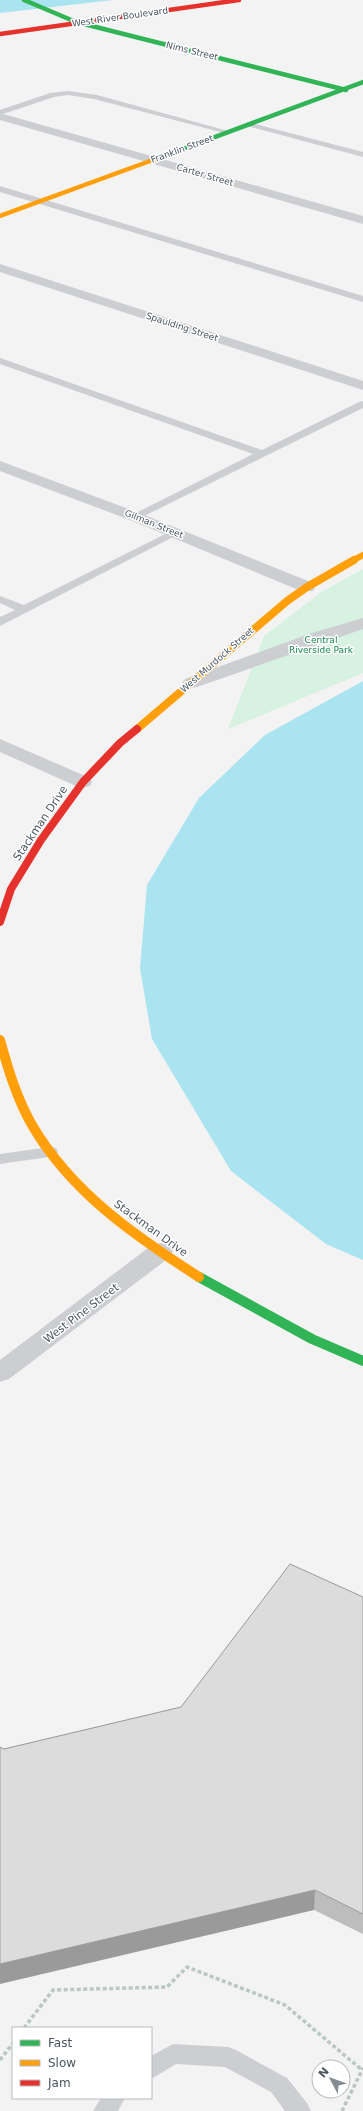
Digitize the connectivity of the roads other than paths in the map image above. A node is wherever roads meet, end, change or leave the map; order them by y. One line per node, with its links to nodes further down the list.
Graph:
1 (24, 0): 3 (street, Nims Street)
2 (239, 0): 3 (street, West River Boulevard)
3 (76, 22): 4 (street, West River Boulevard); 7 (street, Nims Street)
4 (14, 33): 5 (street)
5 (0, 35)
6 (363, 82): 7 (street, Franklin Street)
7 (343, 89): 8 (street, Nims Street); 11 (street, Franklin Street)
8 (357, 93)
9 (0, 113): 12 (lane)
10 (0, 116): 14 (street, Carter Street)
11 (250, 124): 12 (street, Franklin Street); 13 (lane)
12 (228, 132): 14 (street, Franklin Street)
13 (363, 155)
14 (153, 160): 16 (street, Franklin Street); 18 (street, Carter Street)
15 (0, 189): 16 (lane)
16 (40, 201): 17 (street, Franklin Street); 20 (lane)
17 (0, 216)
18 (363, 220)
19 (0, 268): 22 (street, Spaulding Street)
20 (363, 299)
21 (0, 361): 24 (lane)
22 (363, 386)
23 (363, 404): 24 (lane)
24 (262, 454): 26 (lane)
25 (0, 466): 26 (street, Gilman Street)
26 (136, 517): 27 (street, Gilman Street)
27 (175, 532): 29 (street, Gilman Street); 31 (lane)
28 (363, 555): 29 (street, West Murdock Street)
29 (307, 587): 34 (street, West Murdock Street)
30 (0, 599): 31 (lane)
31 (24, 609): 32 (lane)
32 (0, 622)
33 (363, 623): 34 (street)
34 (191, 683): 36 (street, West Murdock Street)
35 (0, 745): 36 (street)
36 (83, 782): 37 (street, Stackman Drive)
37 (0, 922)
38 (0, 1040): 39 (street, Stackman Drive)
39 (50, 1152): 40 (lane); 41 (street, Stackman Drive)
40 (0, 1159)
41 (161, 1251): 42 (street, Stackman Drive); 43 (street, West Pine Street)
42 (363, 1361)
43 (0, 1373)
44 (152, 2068): 47 (lane)
45 (113, 2099): 46 (lane)
46 (105, 2111)
47 (298, 2111)

